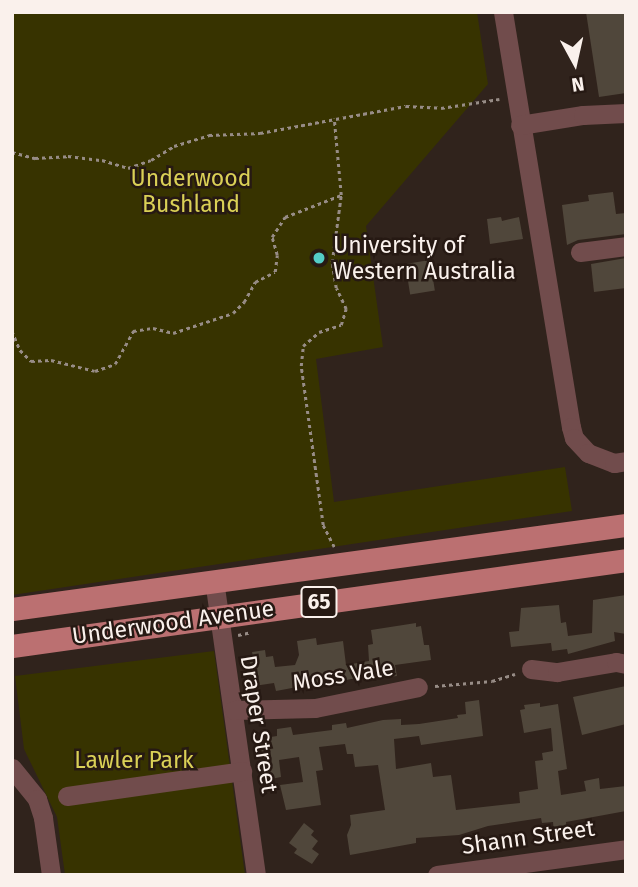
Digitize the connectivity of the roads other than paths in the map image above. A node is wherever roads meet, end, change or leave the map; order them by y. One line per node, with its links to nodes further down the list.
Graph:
1 (503, 12): 3 (street)
2 (626, 113): 3 (street)
3 (520, 125): 6 (street)
4 (626, 246): 5 (street)
5 (580, 252)
6 (626, 461)
7 (626, 525): 9 (main road, Underwood Avenue / 65)
8 (626, 560): 11 (main road, Underwood Avenue / 65)
9 (214, 580): 10 (main road, Underwood Avenue / 65); 11 (street, Draper Street)
10 (12, 609)
11 (218, 616): 12 (main road, Underwood Avenue / 65); 16 (street, Draper Street)
12 (12, 646)
13 (626, 664): 14 (street)
14 (531, 669)
15 (418, 687): 16 (street, Moss Vale)
16 (234, 710): 18 (street, Draper Street)
17 (12, 768): 21 (street)
18 (242, 771): 19 (street); 22 (street, Draper Street)
19 (67, 796)
20 (626, 849): 23 (street, Shann Street)
21 (51, 875)
22 (256, 875)
23 (437, 875)

